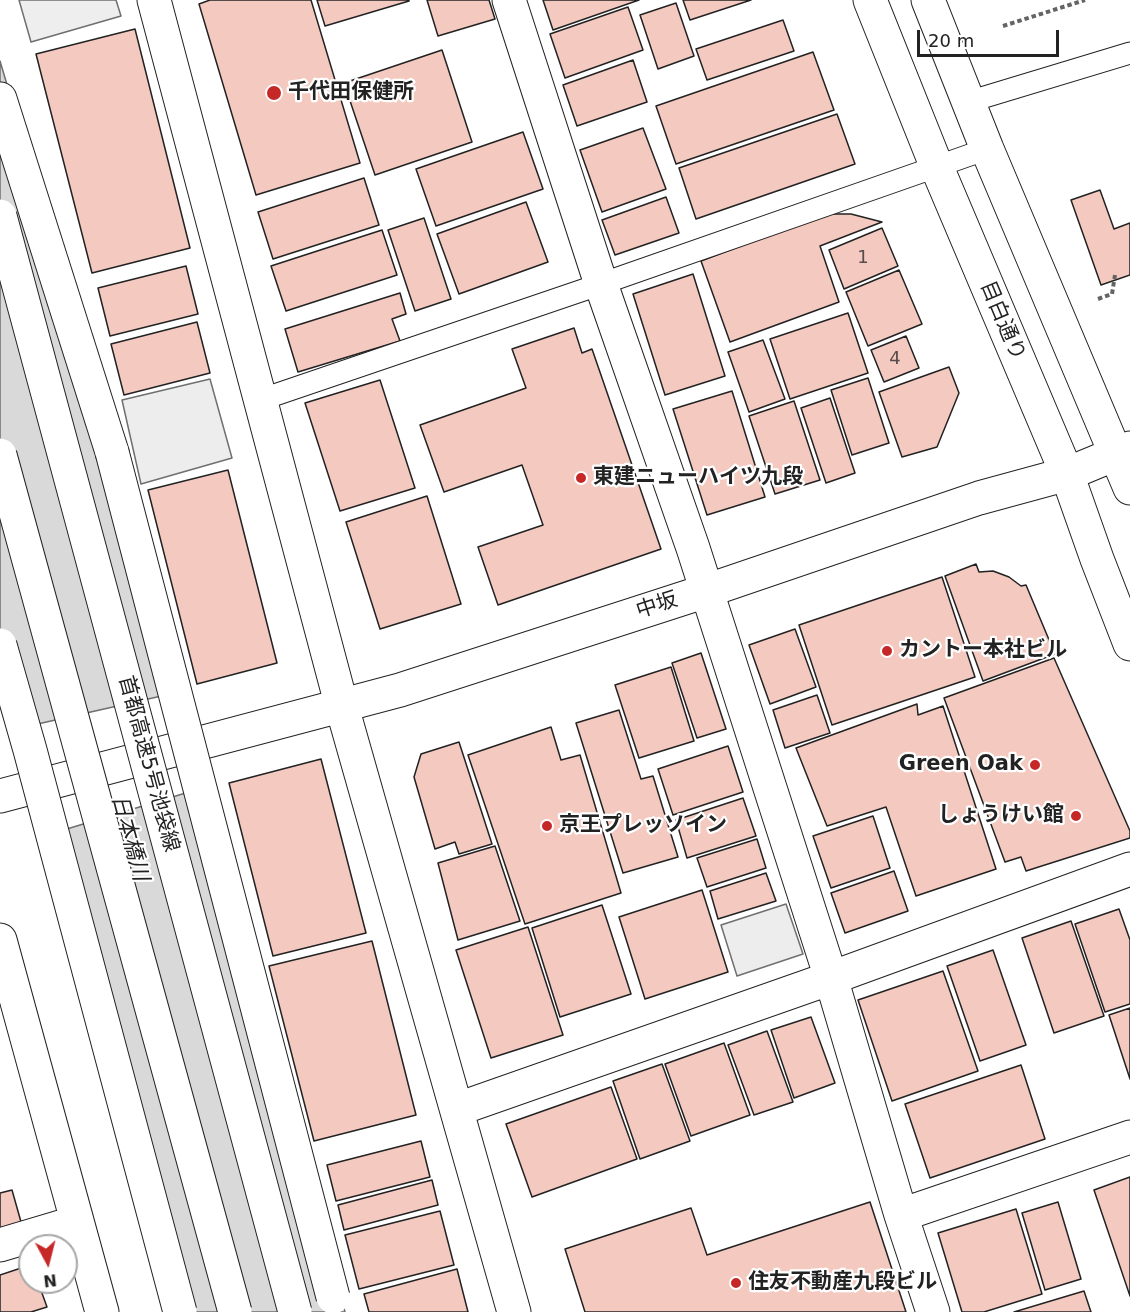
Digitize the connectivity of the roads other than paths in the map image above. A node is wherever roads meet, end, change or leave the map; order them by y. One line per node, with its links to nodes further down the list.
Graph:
1 (154, 0): 12 (main road)
2 (508, 0): 11 (main road)
3 (870, 0): 9 (main road, 目白通り)
4 (928, 0): 7 (main road)
5 (1130, 53): 7 (lane)
6 (0, 99): 34 (main road, bridge)
7 (968, 102): 8 (main road)
8 (987, 149): 9 (lane); 13 (main road)
9 (936, 165): 11 (lane); 15 (main road, 目白通り)
10 (0, 216): 33 (main road, 首都高速5号池袋線, bridge)
11 (601, 284): 12 (lane); 17 (main road)
12 (260, 400): 20 (main road)
13 (1123, 451): 15 (main road, 中坂); 16 (main road)
14 (0, 455): 32 (main road, bridge)
15 (1067, 474): 17 (main road, 中坂); 18 (main road, 目白通り)
16 (1130, 488)
17 (705, 591): 20 (main road, 中坂); 24 (main road)
18 (1130, 644)
19 (0, 645): 31 (main road, bridge)
20 (342, 707): 21 (main road, 中坂, bridge); 25 (main road)
21 (0, 796)
22 (1130, 869): 24 (main road)
23 (0, 940): 28 (main road)
24 (831, 978): 25 (main road); 27 (main road)
25 (458, 1109): 35 (main road)
26 (1130, 1137): 27 (main road)
27 (901, 1215): 36 (main road)
28 (77, 1222): 29 (main road); 30 (main road)
29 (0, 1245)
30 (102, 1312)
31 (180, 1312)
32 (235, 1312)
33 (295, 1312)
34 (337, 1312)
35 (514, 1312)
36 (933, 1312)

